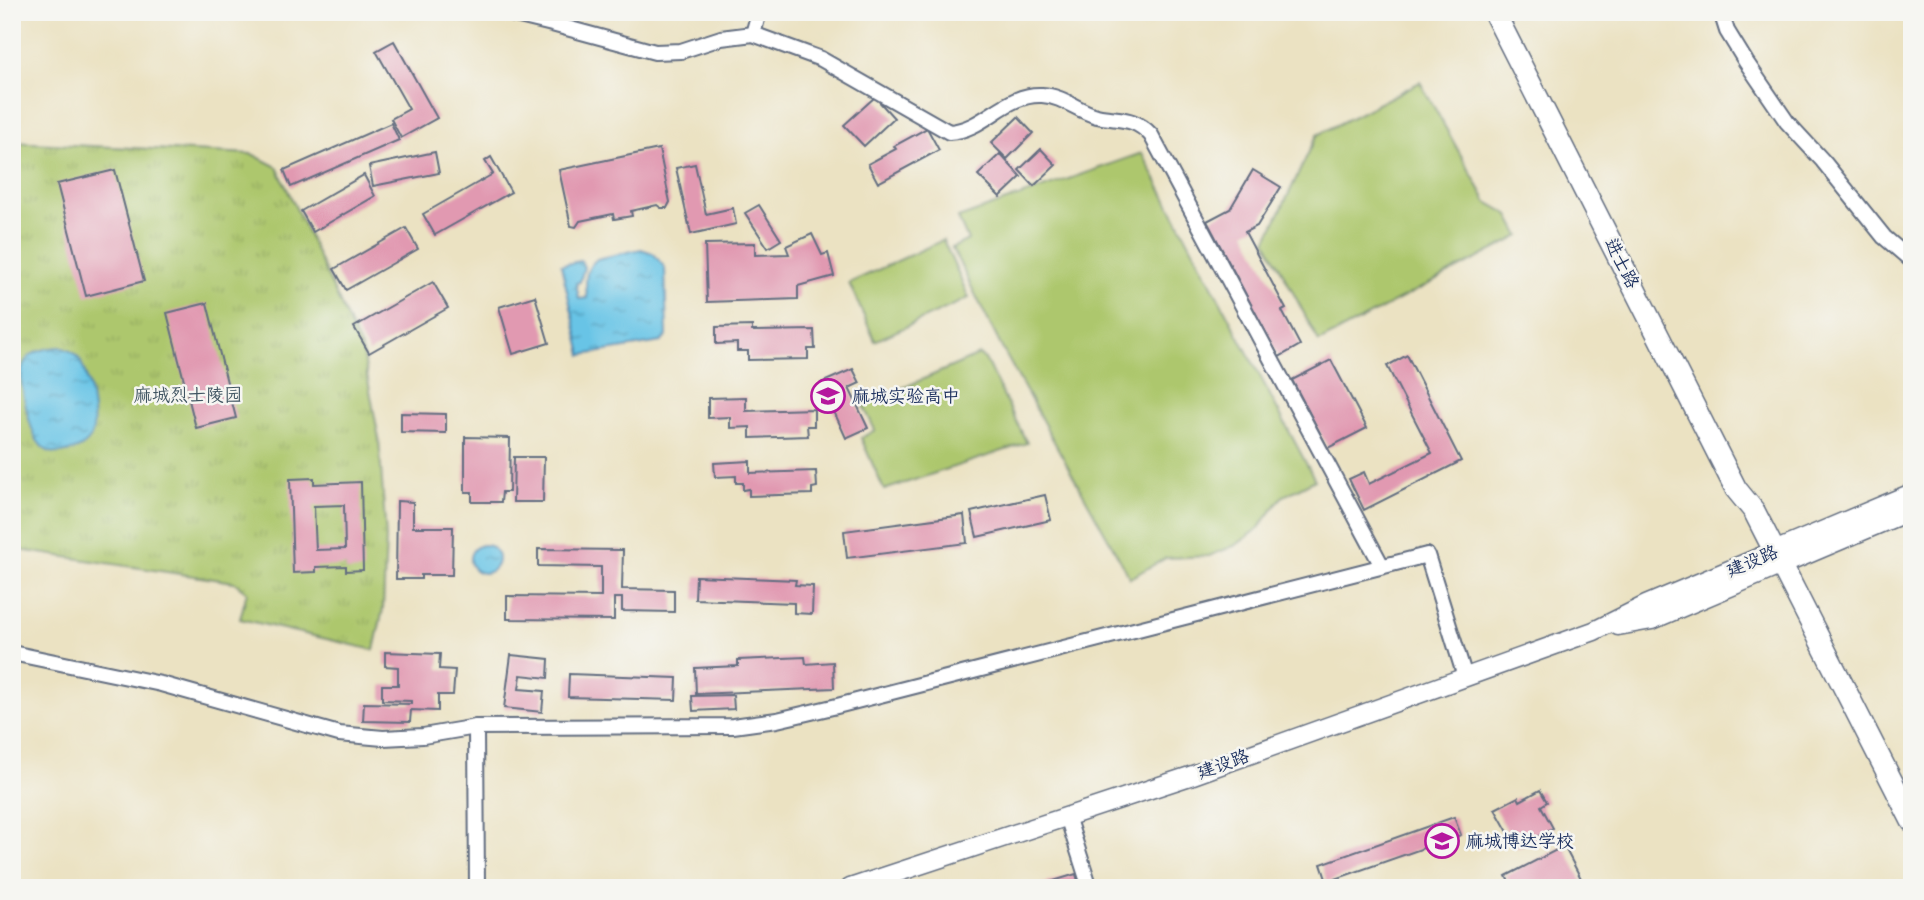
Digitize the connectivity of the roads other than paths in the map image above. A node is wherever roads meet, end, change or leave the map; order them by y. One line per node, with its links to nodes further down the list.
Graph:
1 (503, 12): 6 (street)
2 (760, 12): 6 (street)
3 (1494, 12): 9 (main road, 进士路)
4 (1509, 12): 9 (main road, 进士路)
5 (1721, 12): 7 (street)
6 (754, 34): 12 (street)
7 (1912, 261)
8 (1912, 493): 11 (street, 建设路)
9 (1754, 510): 11 (main road, 进士路)
10 (1912, 510): 11 (street, 建设路)
11 (1778, 558): 14 (street, 建设路); 17 (main road, 进士路)
12 (1382, 566): 14 (street); 15 (street)
13 (12, 653): 15 (street)
14 (1465, 677): 16 (street, 建设路)
15 (476, 727): 18 (street)
16 (1067, 816): 19 (street, 建设路); 20 (street)
17 (1912, 821)
18 (477, 888)
19 (850, 888)
20 (1090, 888)

